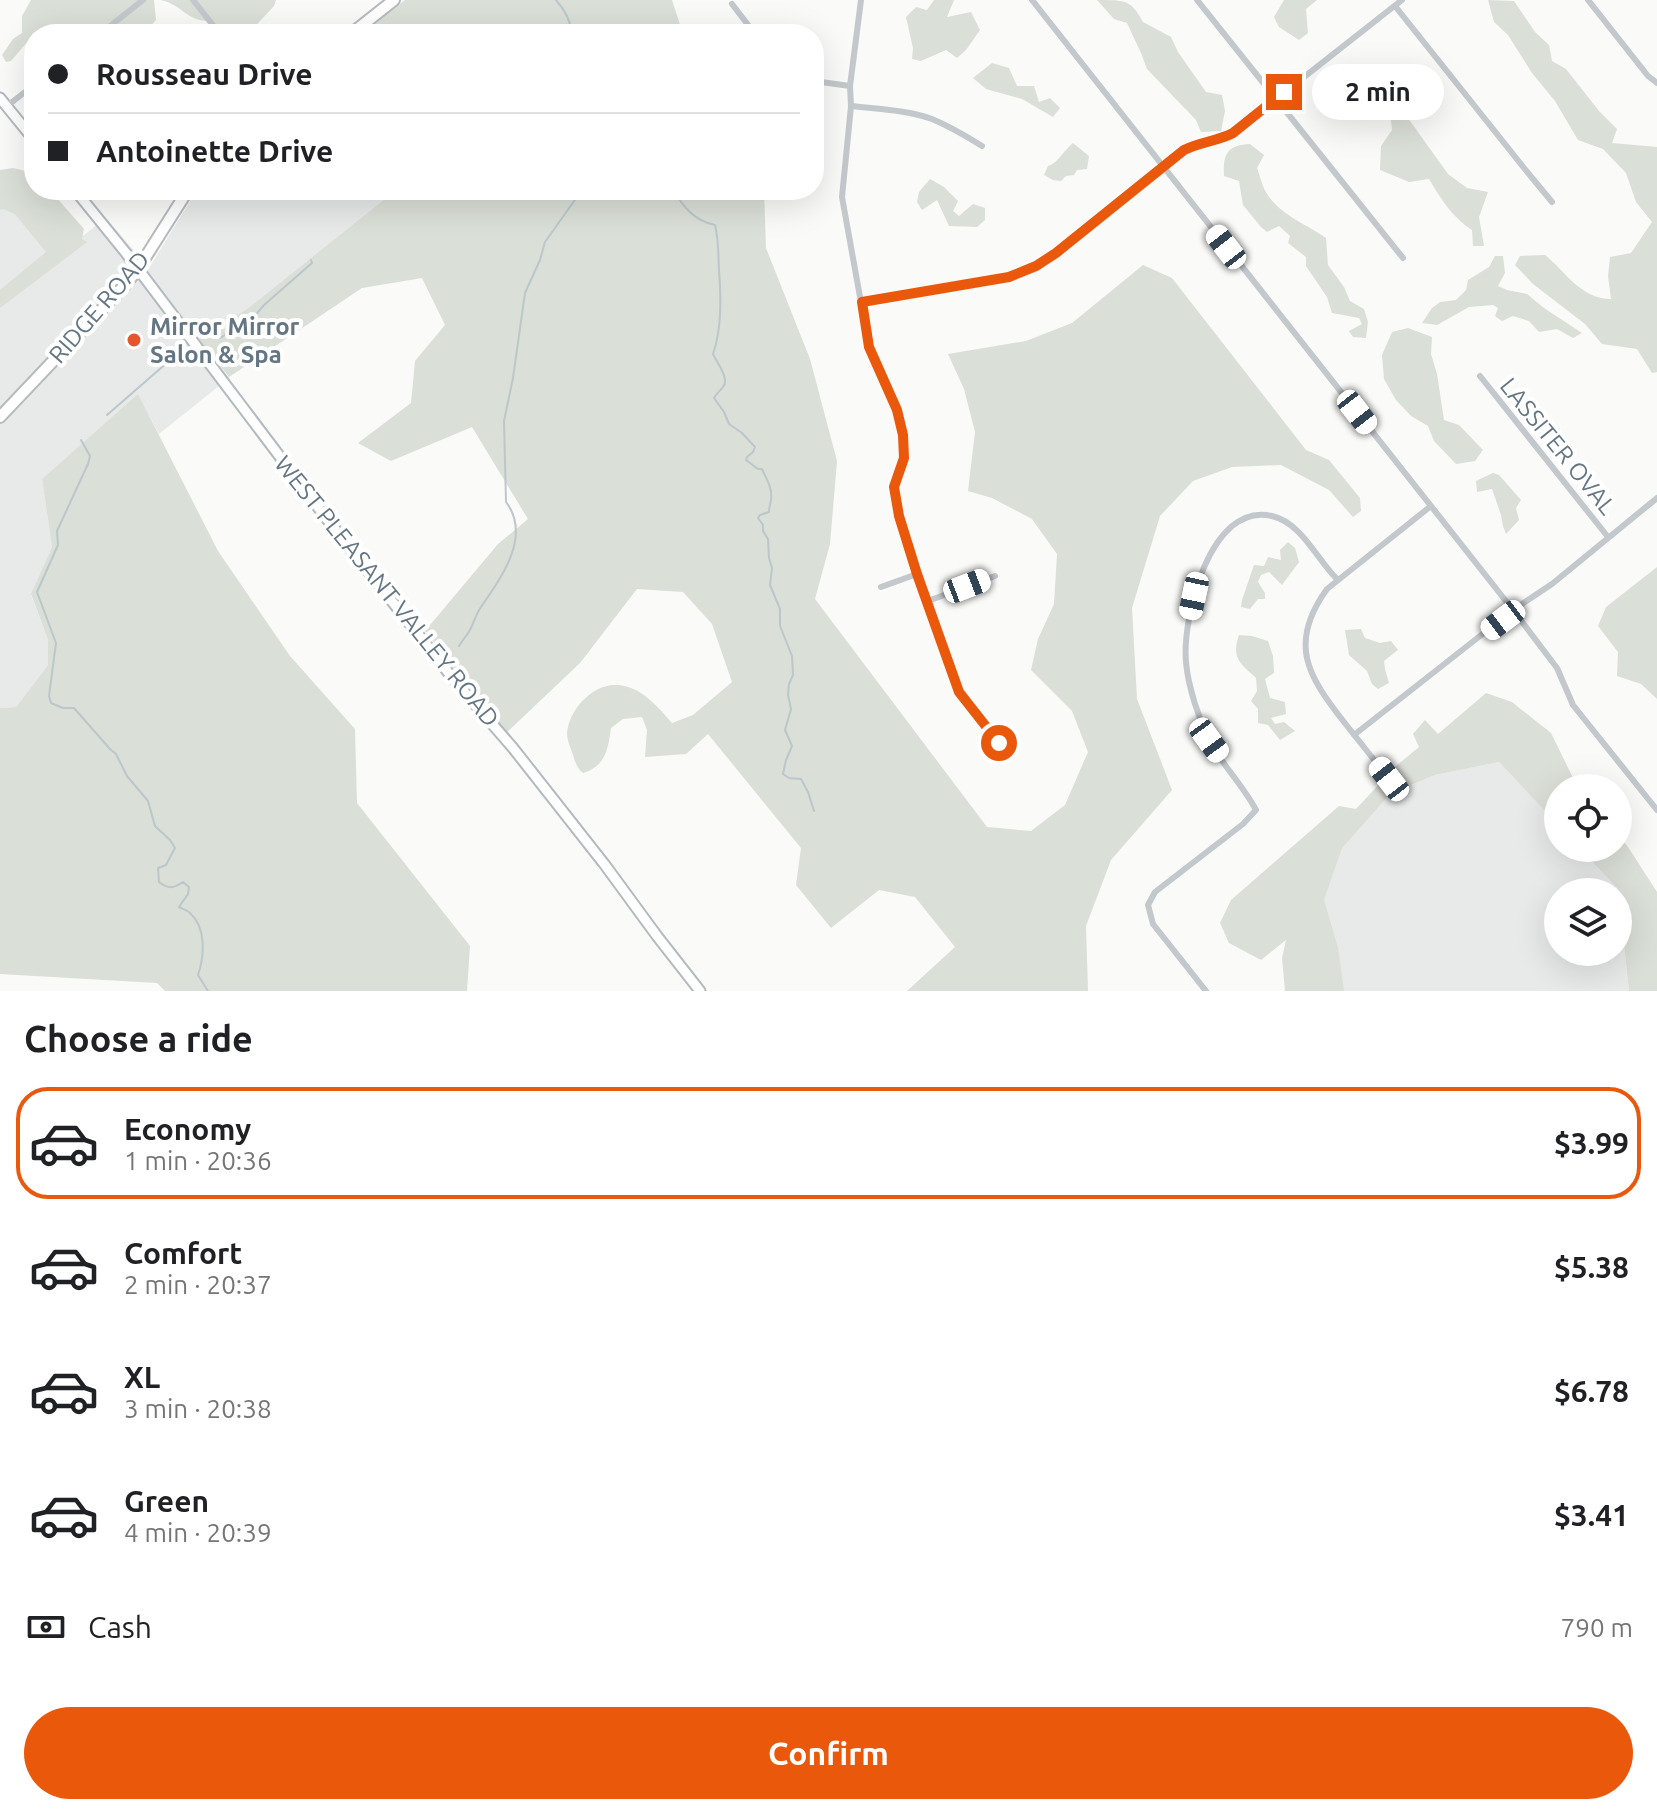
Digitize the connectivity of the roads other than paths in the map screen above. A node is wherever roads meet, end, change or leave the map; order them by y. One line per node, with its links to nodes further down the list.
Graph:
1 (143, 0): 11 (street)
2 (193, 0): 12 (street)
3 (394, 0): 13 (main road)
4 (861, 0): 17 (street)
5 (1032, 0): 24 (street)
6 (1197, 0): 19 (street)
7 (1402, 0): 10 (street)
8 (1588, 0): 16 (street)
9 (732, 4): 14 (street)
10 (1395, 6): 19 (street); 27 (street)
11 (112, 24)
12 (212, 24)
13 (364, 24)
14 (747, 24)
15 (824, 82): 17 (street)
16 (1657, 83)
17 (850, 86): 21 (street)
18 (24, 90): 20 (street)
19 (1275, 99): 24 (street); 28 (street)
20 (3, 102): 22 (main road)
21 (851, 106): 23 (street); 30 (street)
22 (24, 128)
23 (982, 146)
24 (1163, 166): 30 (street); 34 (street)
25 (83, 200): 29 (main road, WEST PLEASANT VALLEY ROAD)
26 (182, 200): 29 (main road, RIDGE ROAD)
27 (1552, 202)
28 (1403, 258)
29 (138, 269): 32 (main road, RIDGE ROAD); 46 (main road, WEST PLEASANT VALLEY ROAD)
30 (862, 302): 36 (street)
31 (1480, 376): 35 (street, LASSITER OVAL)
32 (0, 417)
33 (1657, 498): 35 (street)
34 (1431, 506): 38 (street); 41 (street)
35 (1608, 537): 41 (street)
36 (917, 574): 39 (street); 40 (street)
37 (995, 576): 40 (street)
38 (1337, 579): 42 (street); 47 (street)
39 (881, 587)
40 (928, 601): 43 (street)
41 (1513, 610): 42 (street); 45 (street)
42 (1354, 735): 44 (street)
43 (1017, 749)
44 (1390, 780)
45 (1657, 810)
46 (700, 991)
47 (1206, 991)

